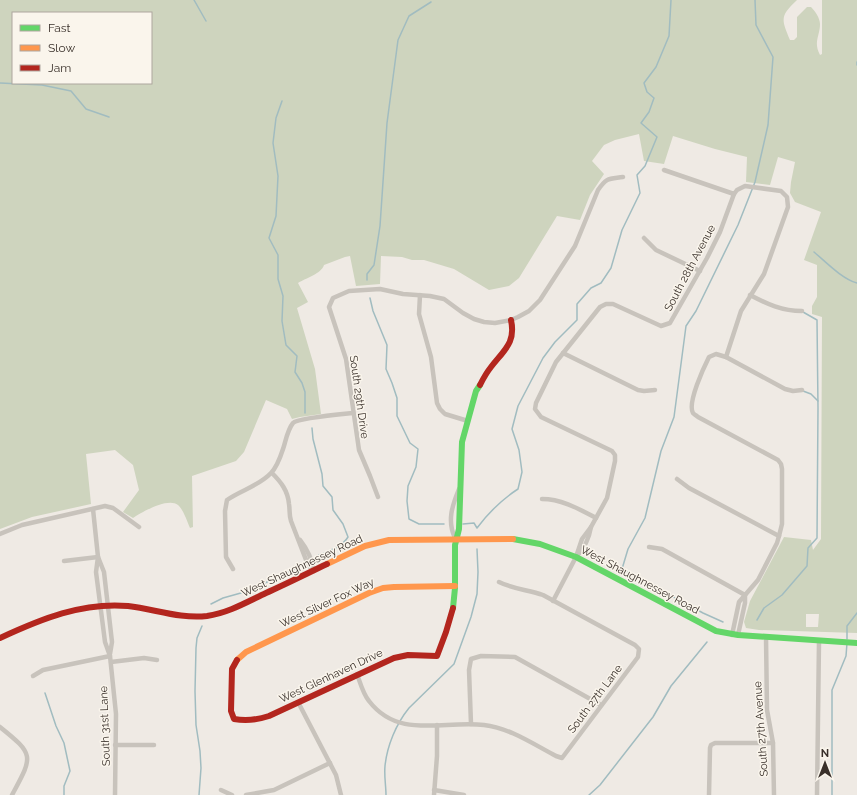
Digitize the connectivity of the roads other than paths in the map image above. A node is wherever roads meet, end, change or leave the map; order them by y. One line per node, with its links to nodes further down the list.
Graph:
1 (664, 170): 3 (street)
2 (623, 177): 9 (street)
3 (734, 194): 5 (street, South 28th Avenue); 7 (street)
4 (644, 238): 5 (street)
5 (700, 271): 10 (street, South 28th Avenue)
6 (420, 295): 9 (street); 14 (street, South 29th Drive); 15 (street)
7 (750, 295): 8 (street); 11 (street)
8 (802, 311)
9 (511, 320): 15 (street)
10 (563, 353): 12 (street); 24 (street)
11 (726, 357): 13 (street); 27 (street)
12 (655, 390)
13 (802, 390)
14 (353, 413): 16 (street); 19 (street, South 29th Drive)
15 (468, 421): 18 (street)
16 (272, 472): 33 (street); 34 (street)
17 (677, 479): 27 (street)
18 (460, 486): 22 (street); 23 (street)
19 (378, 497)
20 (542, 499): 24 (street)
21 (93, 509): 25 (street); 26 (street); 30 (street, South 31st Lane)
22 (452, 513): 23 (street); 28 (street)
23 (459, 514): 28 (street)
24 (596, 518): 31 (street)
25 (139, 527)
26 (0, 534)
27 (780, 536): 39 (street)
28 (455, 538): 31 (street, West Shaughnessey Road); 34 (street, West Shaughnessey Road); 38 (street)
29 (649, 547): 39 (street)
30 (98, 557): 32 (street); 35 (street, South 31st Lane); 37 (street, South 31st Lane)
31 (576, 557): 40 (street); 47 (street, West Shaughnessey Road)
32 (64, 561)
33 (233, 569)
34 (314, 571): 41 (street, West Shaughnessey Road)
35 (105, 582): 37 (street); 41 (street, South 31st Lane)
36 (499, 582): 40 (street)
37 (97, 583): 42 (street, South 31st Lane)
38 (455, 586): 55 (street, West Glenhaven Drive); 59 (street, West Silver Fox Way)
39 (745, 595): 43 (street); 44 (street)
40 (553, 600): 58 (street, South 27th Lane)
41 (108, 607): 42 (street, West Shaughnessey Road); 45 (street, South 31st Lane)
42 (100, 608): 46 (street, South 31st Lane); 49 (street, West Shaughnessey Road)
43 (737, 609): 44 (street); 47 (street)
44 (743, 610): 47 (street)
45 (110, 629): 46 (street); 52 (street, South 31st Lane)
46 (103, 630): 52 (street, South 31st Lane)
47 (735, 635): 48 (street, West Shaughnessey Road)
48 (766, 637): 50 (street, West Shaughnessey Road); 63 (street, South 27th Avenue)
49 (0, 638)
50 (819, 641): 51 (street, West Shaughnessey Road); 79 (street)
51 (857, 643)
52 (110, 656): 54 (street, South 31st Lane); 56 (street)
53 (157, 660): 54 (street)
54 (111, 662): 64 (street, South 31st Lane)
55 (357, 674): 57 (street, West Glenhaven Drive); 61 (street)
56 (33, 676)
57 (298, 702): 59 (street, West Glenhaven Drive); 66 (street)
58 (601, 705): 60 (street, South 27th Lane); 60 (street)
59 (234, 719)
60 (471, 724): 61 (street)
61 (437, 725): 69 (street)
62 (0, 727): 70 (street)
63 (773, 743): 77 (street); 78 (street, South 27th Avenue)
64 (115, 745): 65 (street); 71 (street, South 31st Lane)
65 (154, 745)
66 (330, 763): 68 (street); 75 (street)
67 (221, 790): 72 (street)
68 (274, 790): 73 (street); 74 (street)
69 (434, 793): 76 (street)
70 (12, 795)
71 (115, 795)
72 (232, 795)
73 (246, 795)
74 (275, 795)
75 (341, 795)
76 (464, 795)
77 (709, 795)
78 (774, 795)
79 (817, 795)

